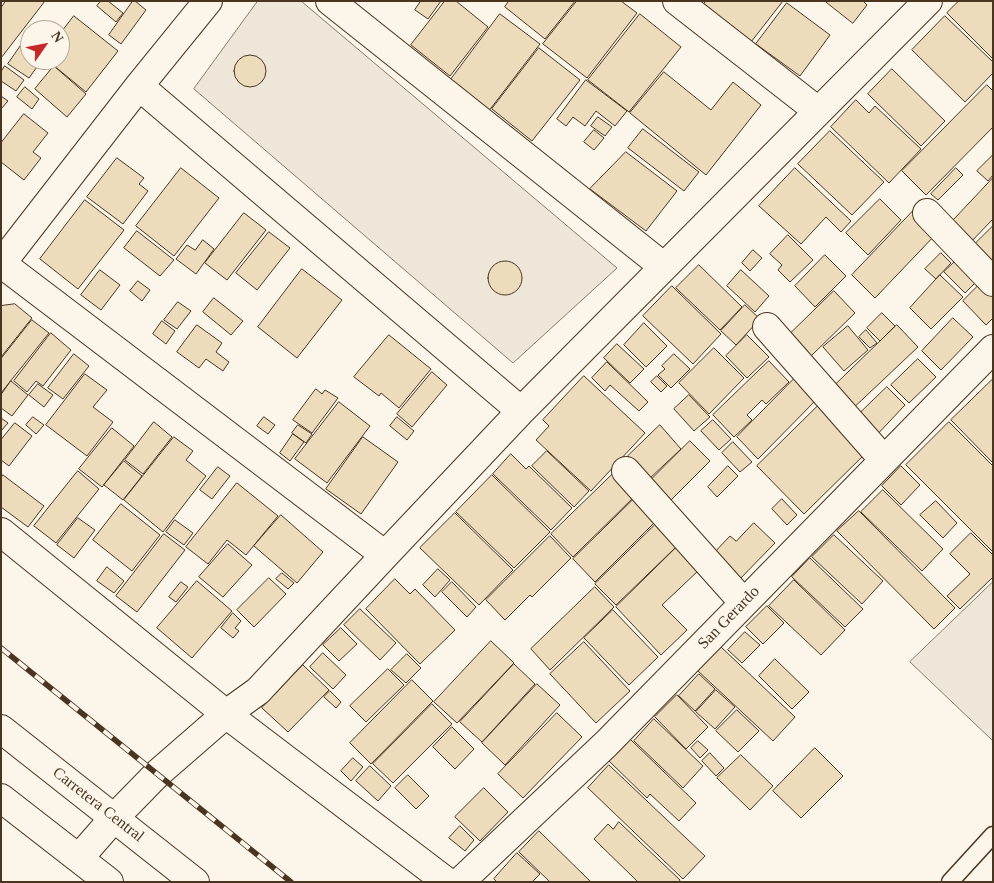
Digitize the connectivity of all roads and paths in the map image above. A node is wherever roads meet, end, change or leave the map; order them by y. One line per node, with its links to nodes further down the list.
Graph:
1 (208, 1): 5 (main road)
2 (330, 1): 9 (main road)
3 (677, 1): 6 (main road)
4 (928, 1): 6 (main road)
5 (139, 86): 8 (main road); 13 (main road)
6 (818, 111): 9 (main road)
7 (927, 212): 10 (main road)
8 (1, 264): 17 (main road)
9 (664, 267): 13 (main road)
10 (993, 282)
11 (767, 327): 14 (main road)
12 (993, 349): 14 (main road, San Gerardo)
13 (521, 411): 17 (main road)
14 (884, 460): 18 (main road, San Gerardo)
15 (626, 471): 18 (main road)
16 (1, 532): 19 (main road)
17 (384, 555): 19 (main road)
18 (744, 603): 28 (main road, San Gerardo)
19 (226, 714): 22 (main road); 27 (main road)
20 (1, 728): 22 (main road, Carretera Central)
21 (1, 798): 24 (main road)
22 (114, 818): 24 (main road); 26 (main road, Carretera Central)
23 (993, 834): 29 (lane)
24 (79, 858): 25 (main road)
25 (109, 882)
26 (195, 882)
27 (447, 882)
28 (460, 882)
29 (950, 882)

